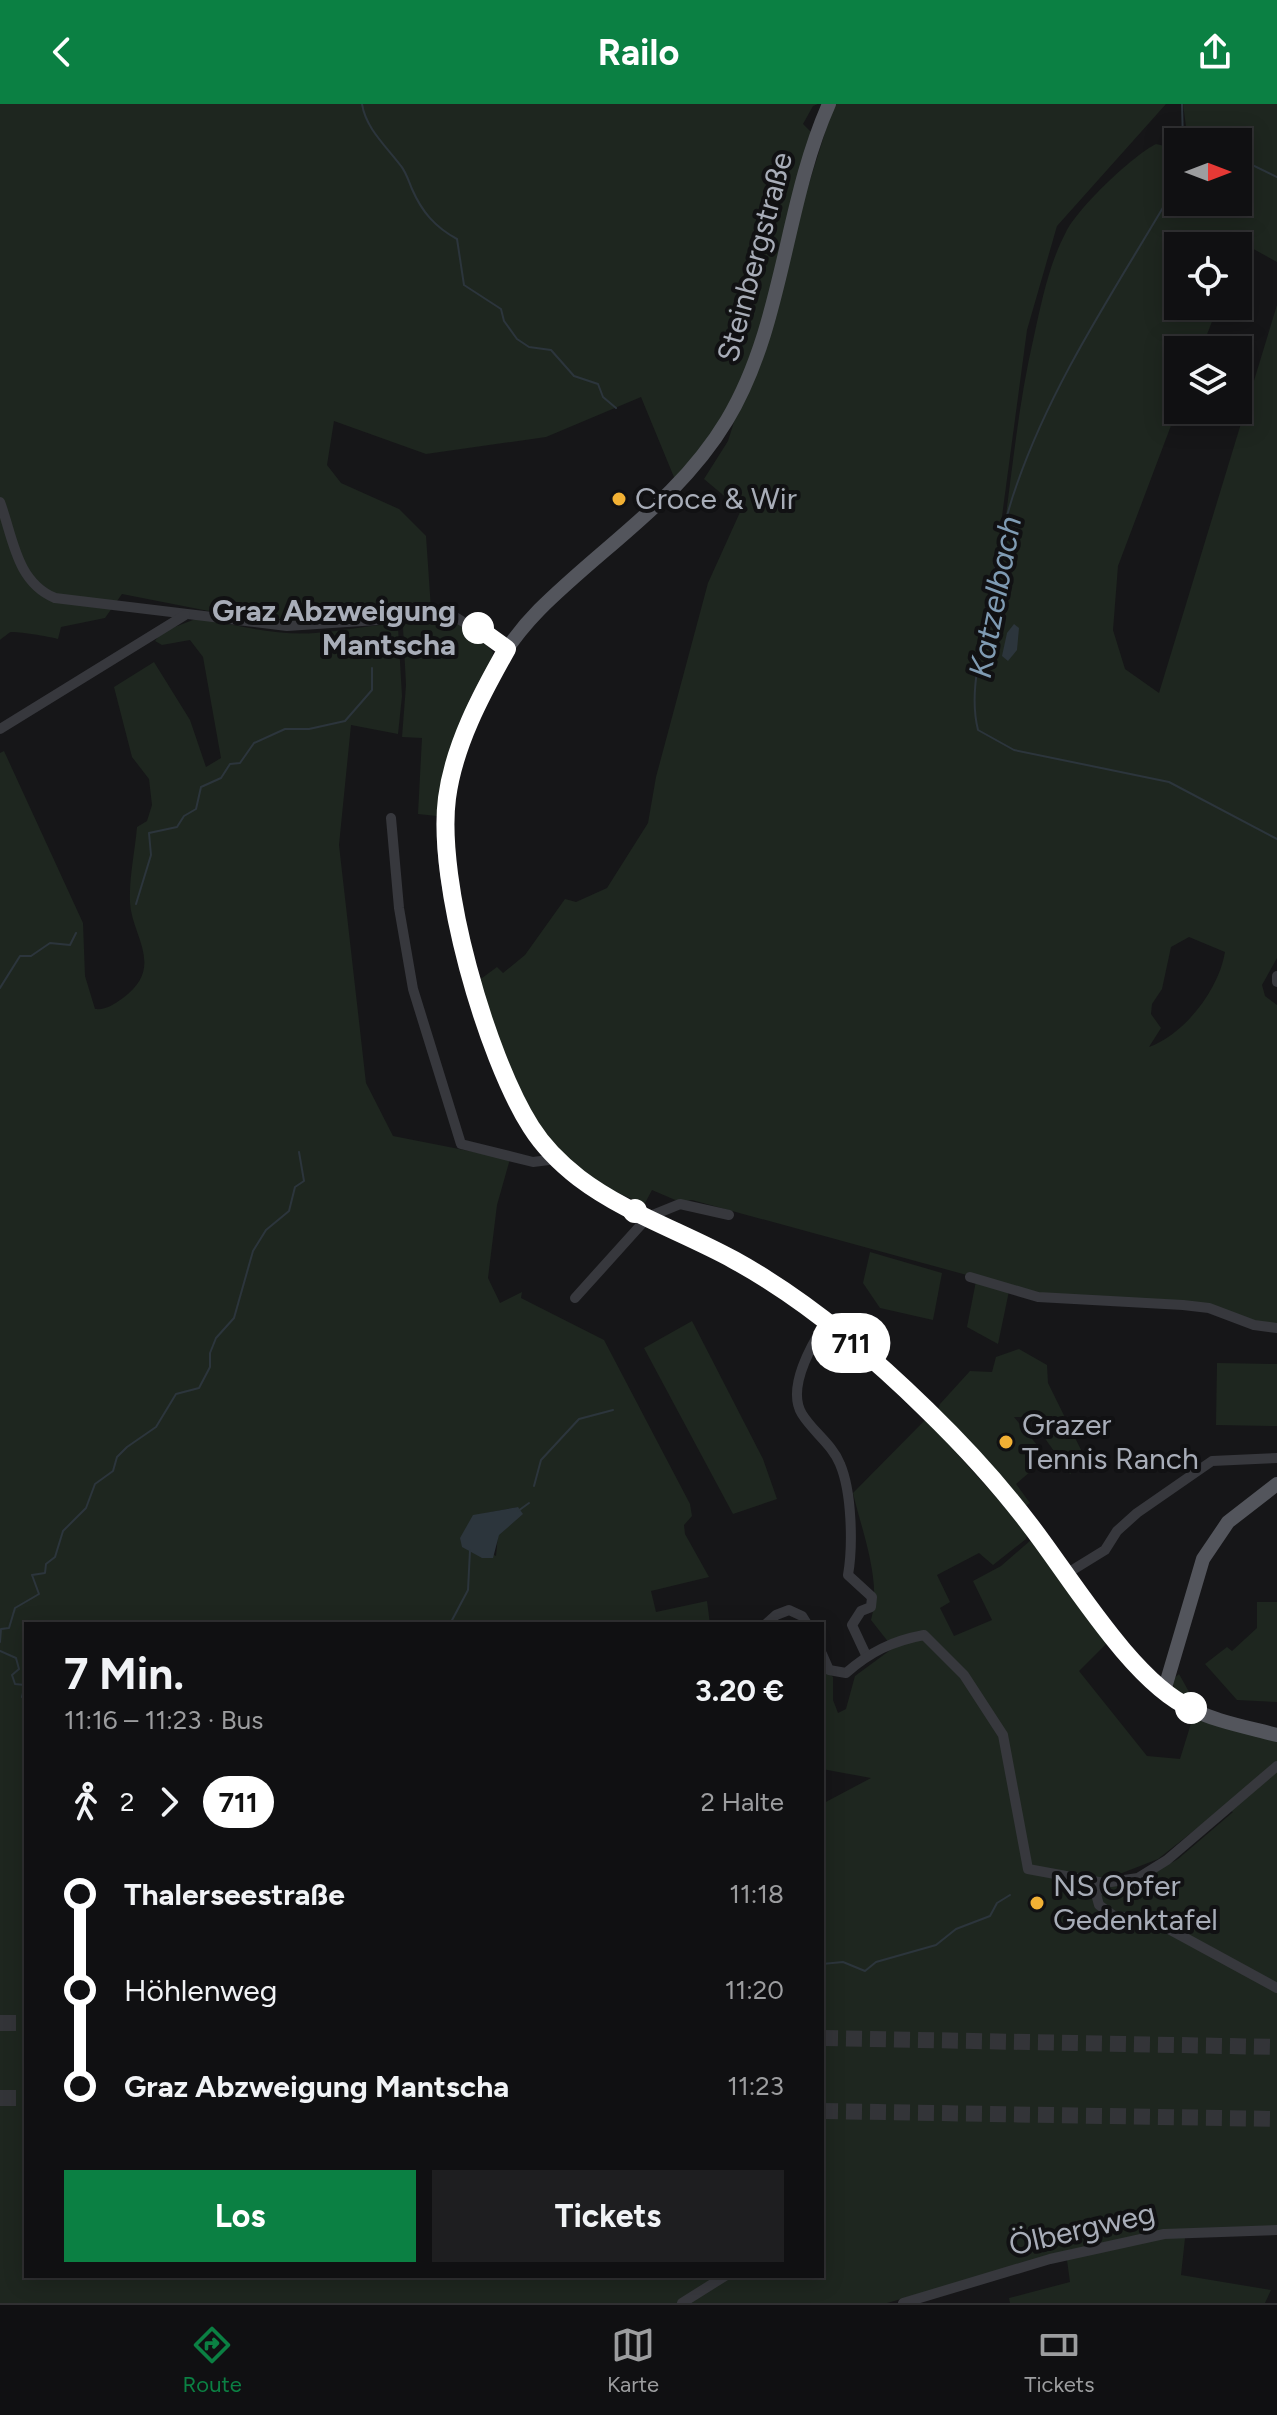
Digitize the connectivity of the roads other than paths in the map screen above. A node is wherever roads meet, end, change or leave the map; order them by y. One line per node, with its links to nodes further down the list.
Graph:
1 (829, 104): 4 (main road, Steinbergstraße)
2 (0, 502): 3 (street)
3 (185, 615): 4 (street); 5 (street)
4 (507, 649): 7 (main road, Steinbergstraße)
5 (0, 729)
6 (391, 818): 7 (street)
7 (557, 1159): 9 (main road, Steinbergstraße)
8 (729, 1215): 9 (street)
9 (648, 1217): 11 (street); 12 (main road, Steinbergstraße)
10 (970, 1277): 13 (street)
11 (575, 1298)
12 (826, 1322): 16 (main road, Steinbergstraße); 19 (street)
13 (1277, 1328)
14 (1277, 1458): 16 (street)
15 (1277, 1484): 21 (main road)
16 (1066, 1574): 21 (main road, Steinbergstraße)
17 (768, 1622): 18 (street)
18 (806, 1622)
19 (866, 1655): 20 (street); 24 (street)
20 (824, 1659)
21 (1164, 1691): 22 (main road, Steinbergstraße)
22 (1277, 1735)
23 (1277, 1766): 24 (street)
24 (1104, 1883): 25 (street)
25 (1277, 1988)
26 (1277, 2230): 29 (street, Ölbergweg)
27 (722, 2278): 28 (street)
28 (682, 2303)
29 (903, 2303)

